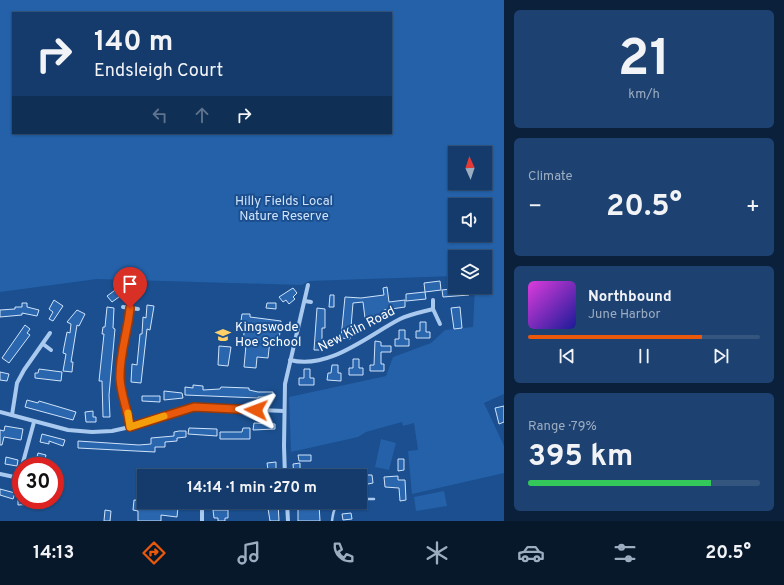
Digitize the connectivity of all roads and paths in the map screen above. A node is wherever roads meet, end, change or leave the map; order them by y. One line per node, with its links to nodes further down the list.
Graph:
1 (308, 285): 3 (street)
2 (434, 300): 8 (street)
3 (304, 301): 4 (street); 13 (street)
4 (311, 302)
5 (123, 308): 6 (street)
6 (130, 308): 7 (street); 18 (street)
7 (138, 309)
8 (433, 309): 9 (street); 13 (street, New Kiln Road)
9 (440, 324)
10 (50, 333): 11 (street)
11 (43, 344): 12 (street); 16 (street)
12 (51, 350)
13 (290, 360): 14 (street)
14 (284, 411): 18 (street); 20 (street)
15 (0, 412): 16 (street)
16 (12, 415): 17 (street)
17 (34, 422): 18 (street); 19 (street)
18 (130, 427)
19 (24, 457)
20 (285, 469)
21 (0, 474): 22 (street)
22 (12, 477)
23 (367, 499): 24 (lane)
24 (374, 499)
25 (202, 509): 28 (street)
26 (287, 509): 29 (street)
27 (335, 509): 30 (lane)
28 (202, 521)
29 (288, 521)
30 (332, 521)

